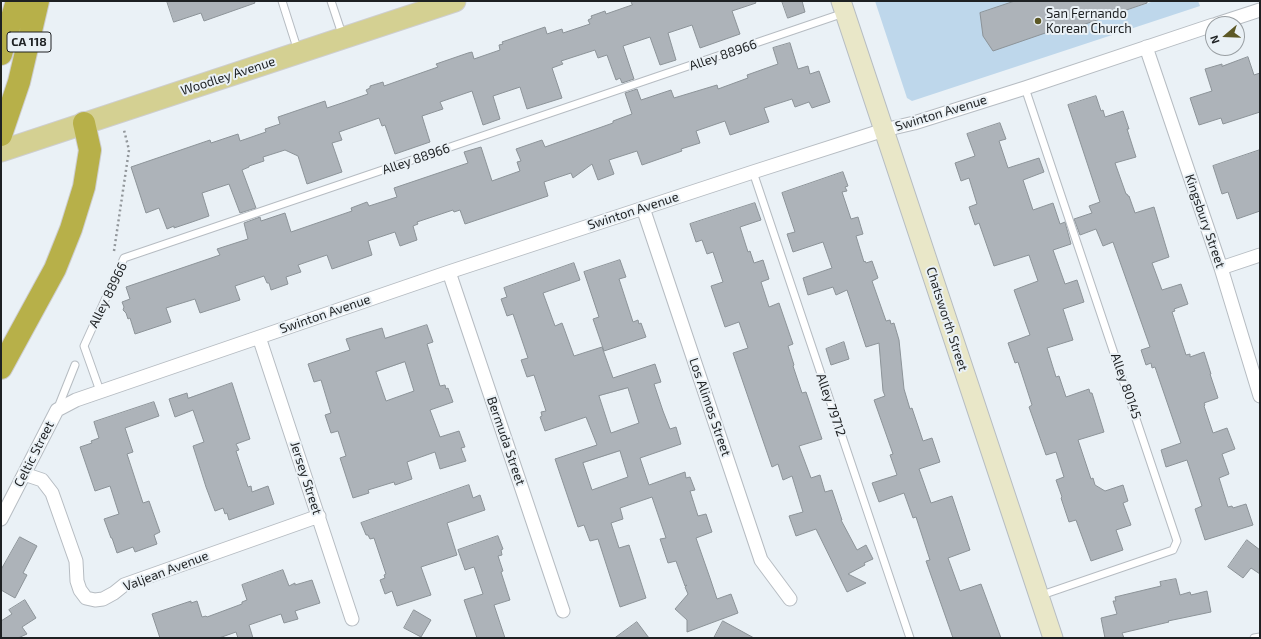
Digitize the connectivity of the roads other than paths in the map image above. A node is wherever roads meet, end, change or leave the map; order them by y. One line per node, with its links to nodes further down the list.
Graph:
1 (17, 1): 13 (highway, CA 118)
2 (38, 1): 17 (highway, CA 118)
3 (282, 1): 12 (lane)
4 (331, 1): 10 (lane)
5 (455, 1): 10 (main road, Woodley Avenue)
6 (843, 7): 16 (main road, Chatsworth Street); 27 (lane, Alley 88966)
7 (1260, 10): 8 (street)
8 (1242, 16)
9 (1205, 28): 11 (street, Swinton Avenue)
10 (343, 38): 12 (main road, Woodley Avenue)
11 (1146, 47): 14 (street, Swinton Avenue); 22 (street, Kingsbury Street)
12 (299, 53): 15 (main road, Woodley Avenue)
13 (1, 54)
14 (1025, 88): 16 (street, Swinton Avenue); 33 (lane, Alley 80145)
15 (84, 123): 18 (main road, Woodley Avenue); 26 (highway)
16 (884, 130): 19 (street, Swinton Avenue); 33 (main road, Chatsworth Street)
17 (1, 135)
18 (1, 151)
19 (753, 172): 20 (street, Swinton Avenue); 38 (lane, Alley 79712)
20 (643, 208): 23 (street, Swinton Avenue); 34 (street, Los Alimos Street)
21 (1260, 255): 22 (street)
22 (1221, 268): 28 (street, Kingsbury Street)
23 (449, 272): 24 (street, Swinton Avenue); 35 (street, Bermuda Street)
24 (259, 337): 27 (street, Swinton Avenue); 31 (street, Jersey Street)
25 (75, 365): 29 (lane)
26 (1, 368)
27 (100, 391): 29 (street, Swinton Avenue)
28 (1260, 396)
29 (57, 410): 30 (street, Celtic Street)
30 (24, 474): 31 (street, Valjean Avenue); 32 (street, Celtic Street)
31 (318, 516): 36 (street, Jersey Street)
32 (1, 518)
33 (1039, 596): 39 (main road, Chatsworth Street)
34 (790, 599)
35 (563, 611)
36 (352, 620)
37 (1260, 637): 40 (lane)
38 (910, 638)
39 (1053, 638)
40 (1254, 638)

